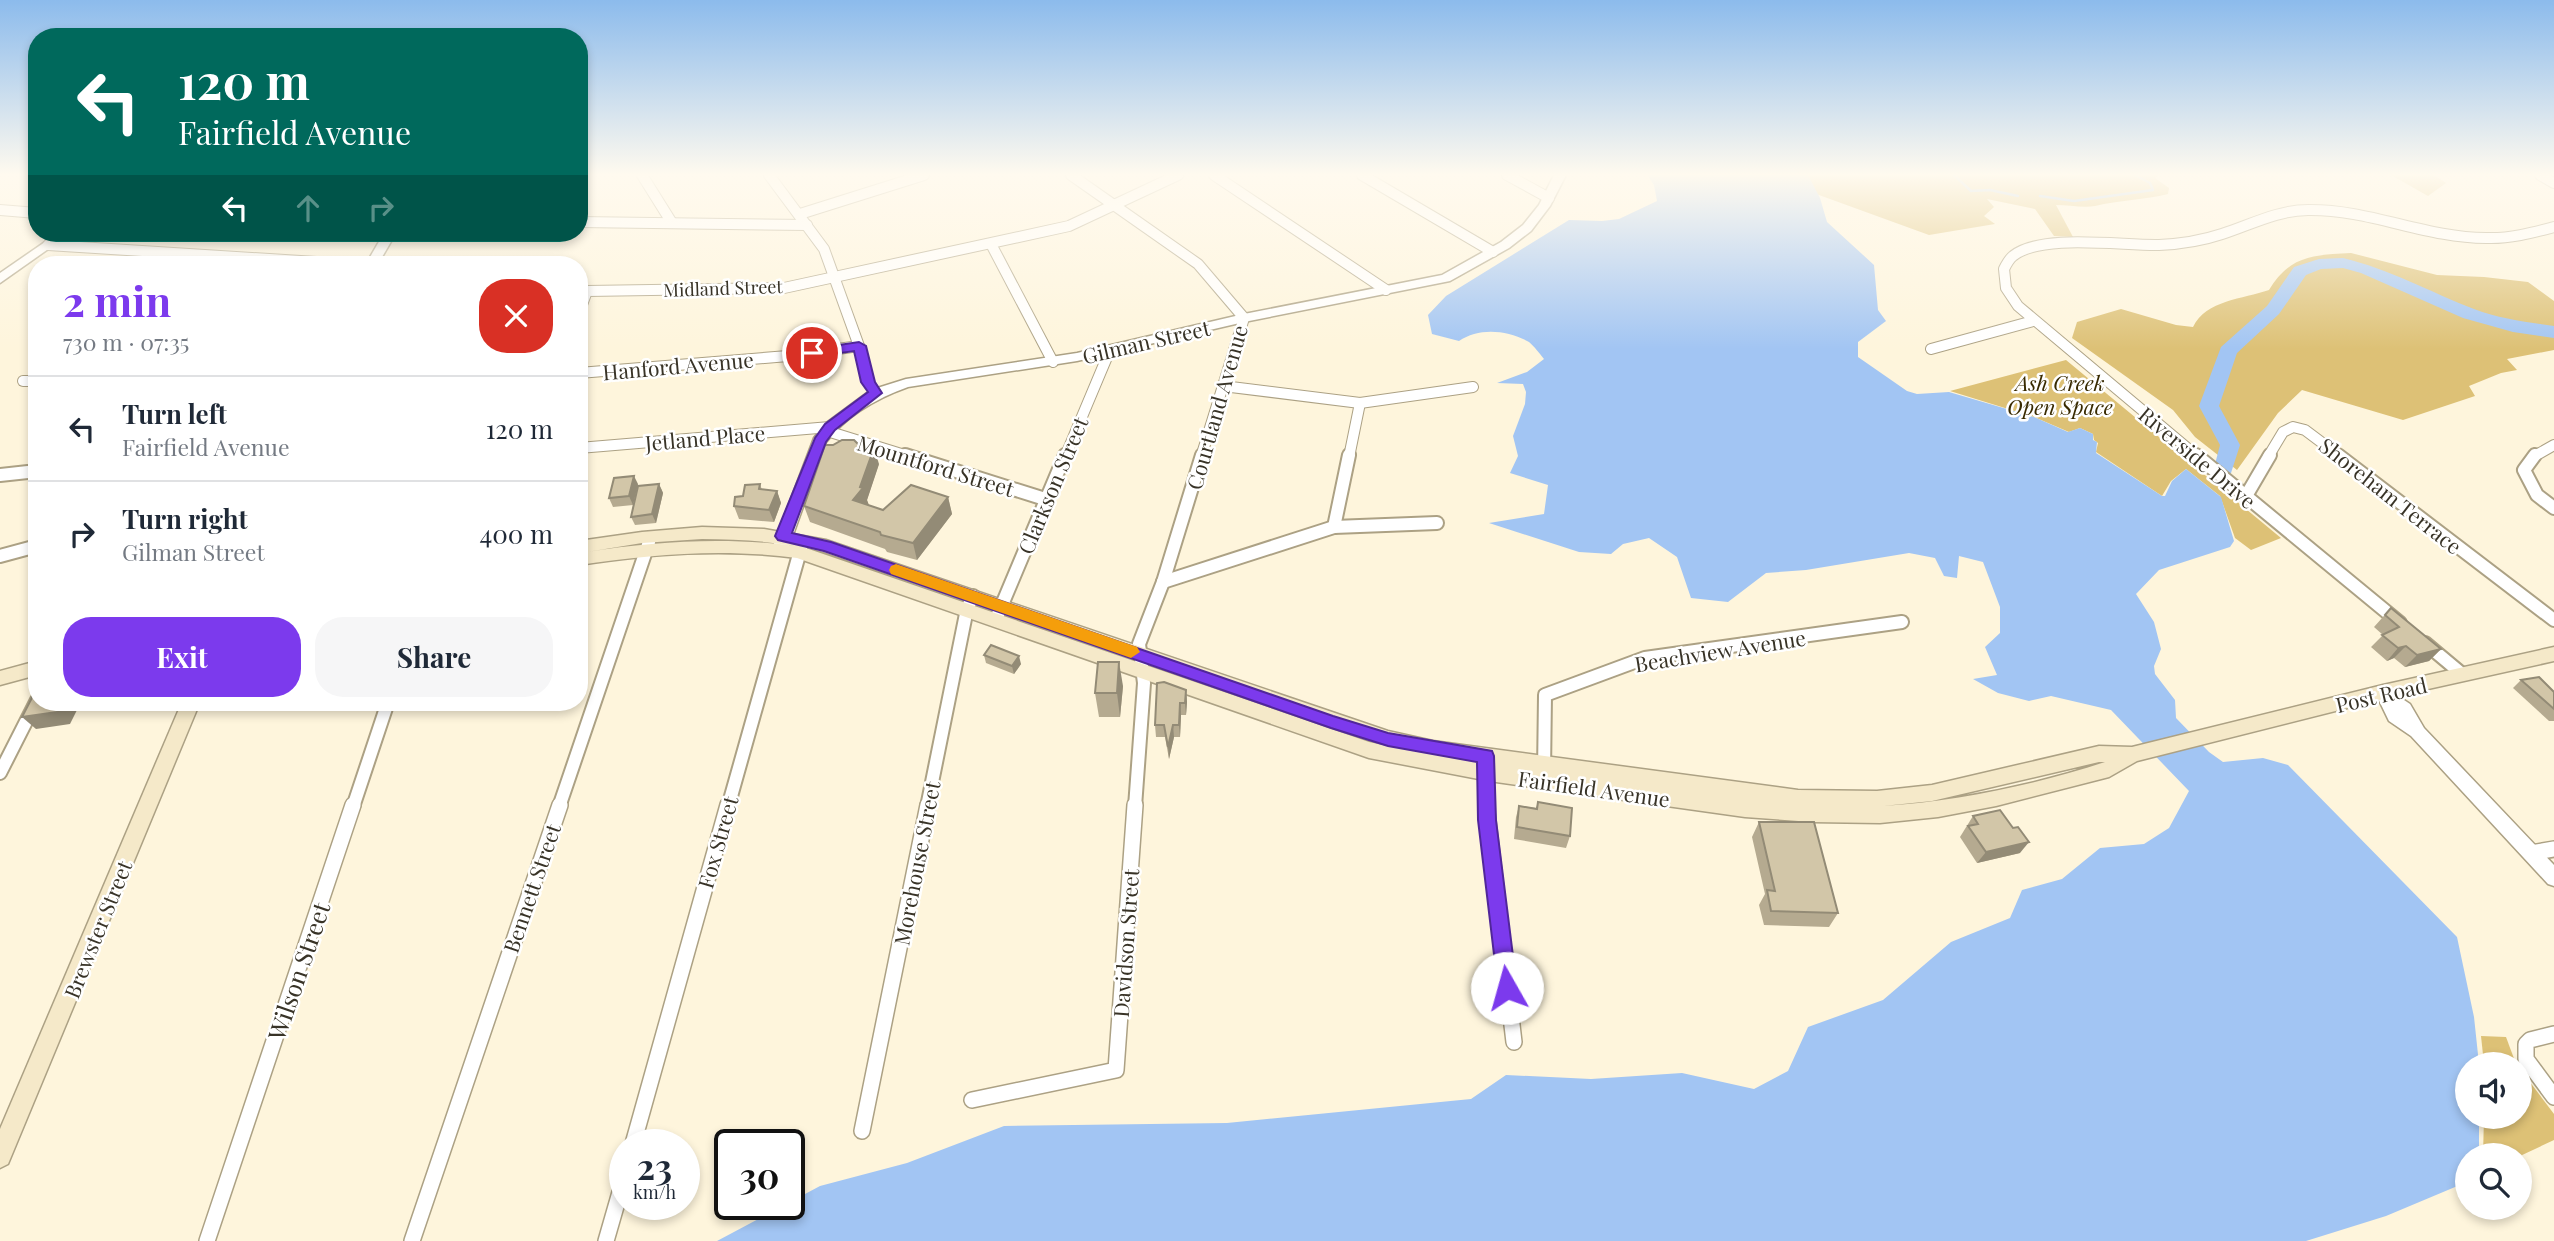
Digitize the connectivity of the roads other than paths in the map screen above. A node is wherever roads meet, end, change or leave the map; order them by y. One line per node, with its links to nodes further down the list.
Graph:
1 (813, 233): 17 (street)
2 (1039, 233): 11 (street, Midland Street)
3 (1153, 233): 21 (street, Courtland Avenue)
4 (1301, 233): 19 (street)
5 (1461, 233): 13 (street)
6 (1520, 233): 13 (street, Gilman Street)
7 (2228, 233): 22 (street, Riverside Drive)
8 (2432, 233): 9 (street, Riverside Drive)
9 (2532, 233)
10 (52, 242): 12 (street)
11 (991, 244): 17 (street, Midland Street); 26 (street)
12 (48, 245): 14 (street); 15 (street)
13 (1493, 252): 19 (street, Gilman Street)
14 (32, 256)
15 (222, 256)
16 (28, 259): 18 (street)
17 (834, 278): 20 (street, Midland Street); 23 (street)
18 (0, 279)
19 (1386, 290): 21 (street, Gilman Street)
20 (588, 291)
21 (1244, 318): 25 (street, Gilman Street); 30 (street, Courtland Avenue)
22 (2033, 321): 24 (street); 39 (street, Riverside Drive)
23 (859, 346): 27 (street, Hanford Avenue); 32 (street)
24 (1931, 349)
25 (1110, 351): 26 (street, Gilman Street); 40 (street, Clarkson Street)
26 (1053, 362): 32 (street, Gilman Street)
27 (588, 372)
28 (23, 381): 29 (street)
29 (28, 381)
30 (1223, 386): 33 (street); 51 (street, Courtland Avenue)
31 (1473, 387): 33 (street)
32 (876, 393): 34 (street, Gilman Street)
33 (1360, 403): 43 (street)
34 (829, 429): 36 (street, Jetland Place); 40 (street, Mountford Street); 45 (street, Gilman Street)
35 (2554, 445): 41 (street)
36 (588, 447)
37 (28, 472): 38 (street)
38 (0, 475)
39 (2246, 496): 54 (street, Shoreham Terrace); 61 (street, Riverside Drive)
40 (1045, 499): 53 (street, Clarkson Street)
41 (2554, 508)
42 (1437, 523): 43 (street)
43 (1334, 527): 51 (street)
44 (649, 541): 45 (main road, Fairfield Avenue); 46 (main road, Fairfield Avenue); 50 (main road, Fairfield Avenue); 83 (street, Bennett Street)
45 (782, 543): 47 (main road, Fairfield Avenue)
46 (588, 546)
47 (801, 546): 52 (main road, Fairfield Avenue); 78 (street, Fox Street)
48 (28, 548): 49 (street)
49 (0, 556)
50 (588, 557)
51 (1163, 582): 58 (street, Courtland Avenue)
52 (970, 603): 53 (main road, Fairfield Avenue); 79 (street, Morehouse Street)
53 (998, 613): 58 (main road, Fairfield Avenue)
54 (2554, 620)
55 (1902, 622): 70 (street, Beachview Avenue)
56 (2554, 654): 61 (main road, Post Road)
57 (28, 659): 59 (main road)
58 (1140, 663): 68 (main road, Fairfield Avenue); 77 (street, Davidson Street)
59 (0, 667)
60 (28, 670): 62 (main road)
61 (2462, 674): 63 (main road, Post Road)
62 (0, 678)
63 (2383, 692): 67 (main road, Post Road); 72 (street)
64 (31, 711): 69 (street)
65 (187, 711): 80 (main road, Brewster Street)
66 (385, 711): 82 (street, Wilson Street)
67 (2208, 736): 70 (main road, Fairfield Avenue)
68 (1485, 764): 70 (main road, Fairfield Avenue); 75 (street)
69 (0, 773)
70 (1544, 773)
71 (2554, 849): 72 (street)
72 (2531, 853): 73 (street)
73 (2554, 878)
74 (2554, 1034): 76 (street)
75 (1514, 1042)
76 (2554, 1097)
77 (972, 1100)
78 (637, 1129)
79 (862, 1131)
80 (0, 1156)
81 (612, 1220): 84 (street)
82 (207, 1241)
83 (412, 1241)
84 (606, 1241)

